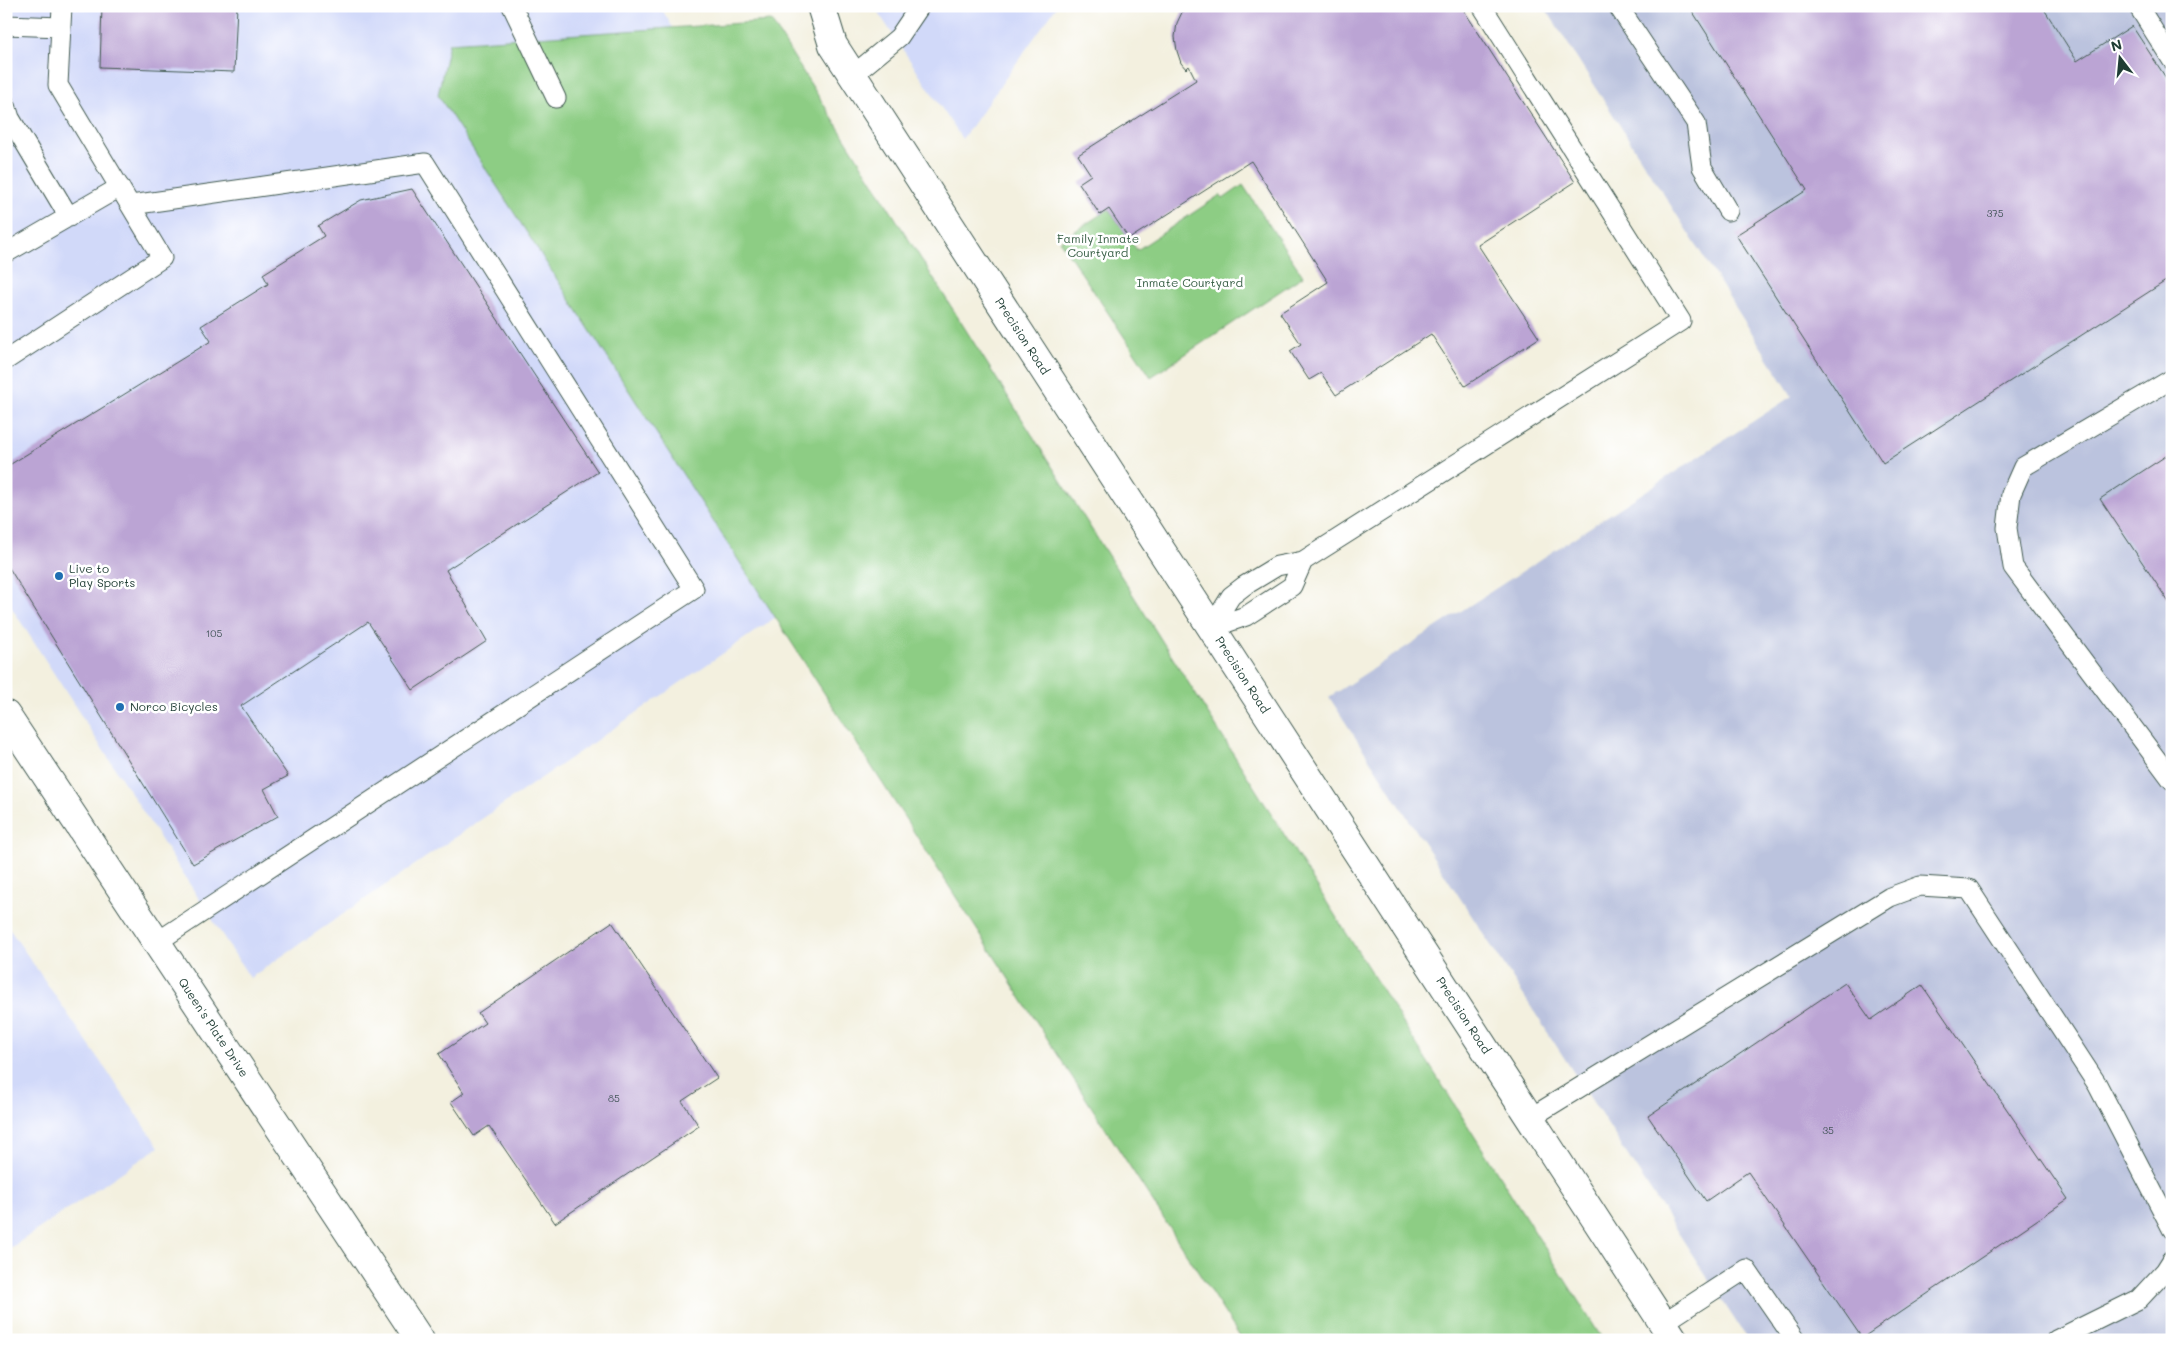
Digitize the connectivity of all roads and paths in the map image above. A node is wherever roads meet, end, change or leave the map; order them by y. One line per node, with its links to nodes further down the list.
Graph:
1 (62, 6): 9 (lane)
2 (512, 6): 12 (lane)
3 (820, 6): 11 (street, Precision Road)
4 (920, 6): 11 (lane)
5 (1482, 6): 21 (lane)
6 (1618, 6): 16 (lane)
7 (2138, 6): 10 (lane)
8 (6, 25): 9 (lane)
9 (61, 27): 14 (lane)
10 (2172, 60)
11 (853, 75): 22 (street, Precision Road)
12 (556, 98)
13 (6, 105): 17 (lane)
14 (120, 187): 15 (lane); 17 (lane)
15 (131, 205): 19 (lane); 25 (lane)
16 (1728, 211)
17 (69, 217): 18 (lane)
18 (6, 253)
19 (6, 360)
20 (2172, 379): 24 (lane)
21 (1303, 561): 22 (lane); 22 (lane)
22 (1211, 628): 26 (street, Precision Road)
23 (6, 715): 25 (street, Queen's Plate Drive)
24 (2172, 780)
25 (157, 942): 30 (street, Queen's Plate Drive)
26 (1530, 1118): 27 (lane); 29 (street, Precision Road)
27 (2172, 1229)
28 (2172, 1260): 32 (lane)
29 (1668, 1332): 31 (lane)
30 (420, 1340)
31 (1795, 1340)
32 (2056, 1340)

